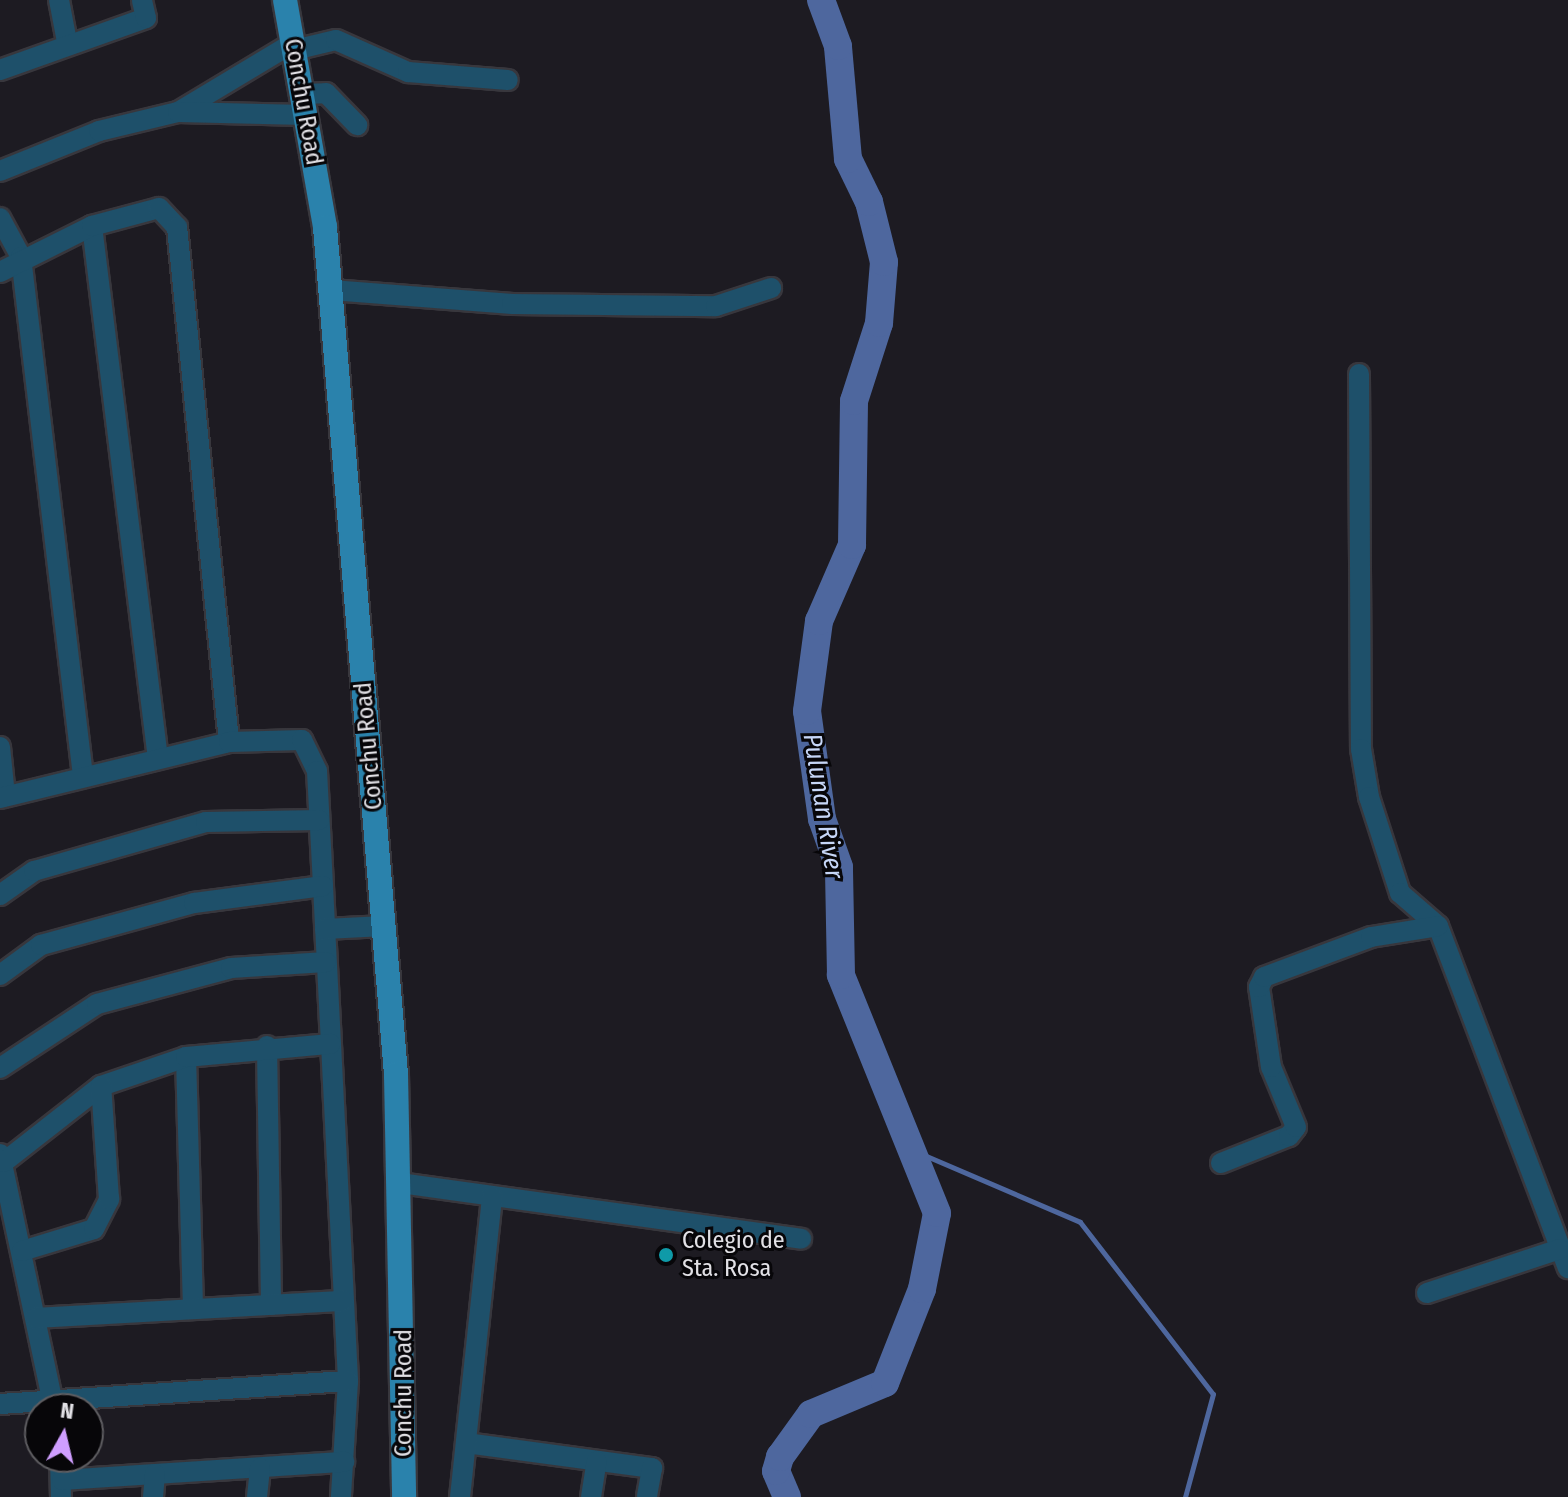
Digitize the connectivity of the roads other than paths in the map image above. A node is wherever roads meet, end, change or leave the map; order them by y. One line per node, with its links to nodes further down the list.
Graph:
1 (59, 0): 4 (street)
2 (142, 0): 4 (street)
3 (285, 0): 5 (main road, Conchu Road)
4 (67, 42): 6 (street)
5 (293, 46): 7 (street); 8 (main road, Conchu Road); 9 (street)
6 (0, 70)
7 (508, 80)
8 (304, 104): 9 (street); 10 (street); 17 (main road, Conchu Road)
9 (178, 112): 11 (street)
10 (357, 125)
11 (0, 171)
12 (0, 218): 14 (street)
13 (92, 226): 14 (street); 19 (street); 21 (street)
14 (21, 257): 15 (street); 22 (street)
15 (0, 272)
16 (771, 288): 17 (street)
17 (331, 290): 27 (main road, Conchu Road)
18 (1359, 374): 28 (street)
19 (229, 742): 21 (street); 24 (street)
20 (0, 747): 23 (street)
21 (158, 759): 22 (street)
22 (83, 776): 23 (street)
23 (3, 796)
24 (319, 820): 25 (street); 26 (street)
25 (323, 886): 29 (street); 31 (street)
26 (0, 895)
27 (384, 926): 29 (street); 39 (main road, Conchu Road)
28 (1438, 926): 38 (street); 42 (street)
29 (325, 929): 30 (street)
30 (326, 962): 32 (street); 35 (street)
31 (0, 975)
32 (330, 1044): 33 (street); 46 (street)
33 (267, 1046): 34 (street); 47 (street)
34 (186, 1057): 36 (street); 48 (street)
35 (0, 1068)
36 (101, 1086): 37 (street); 43 (street)
37 (2, 1158): 43 (street)
38 (1221, 1163)
39 (400, 1183): 40 (street); 64 (main road, Conchu Road)
40 (492, 1197): 41 (street); 55 (street)
41 (801, 1239)
42 (1560, 1249): 44 (street); 45 (street)
43 (22, 1251): 49 (street)
44 (1568, 1268)
45 (1427, 1293)
46 (344, 1301): 47 (street); 50 (street)
47 (271, 1305): 48 (street)
48 (193, 1309): 49 (street)
49 (36, 1318): 51 (street)
50 (348, 1381): 52 (street); 57 (street)
51 (51, 1393)
52 (104, 1400)
53 (0, 1404): 54 (street)
54 (24, 1404)
55 (466, 1443): 56 (street); 65 (street)
56 (597, 1461): 66 (street); 67 (street)
57 (344, 1462): 58 (street); 63 (street)
58 (260, 1468): 59 (street); 62 (street)
59 (155, 1474): 60 (street); 61 (street)
60 (62, 1489)
61 (153, 1497)
62 (257, 1497)
63 (341, 1497)
64 (404, 1497)
65 (460, 1497)
66 (591, 1497)
67 (647, 1497)

